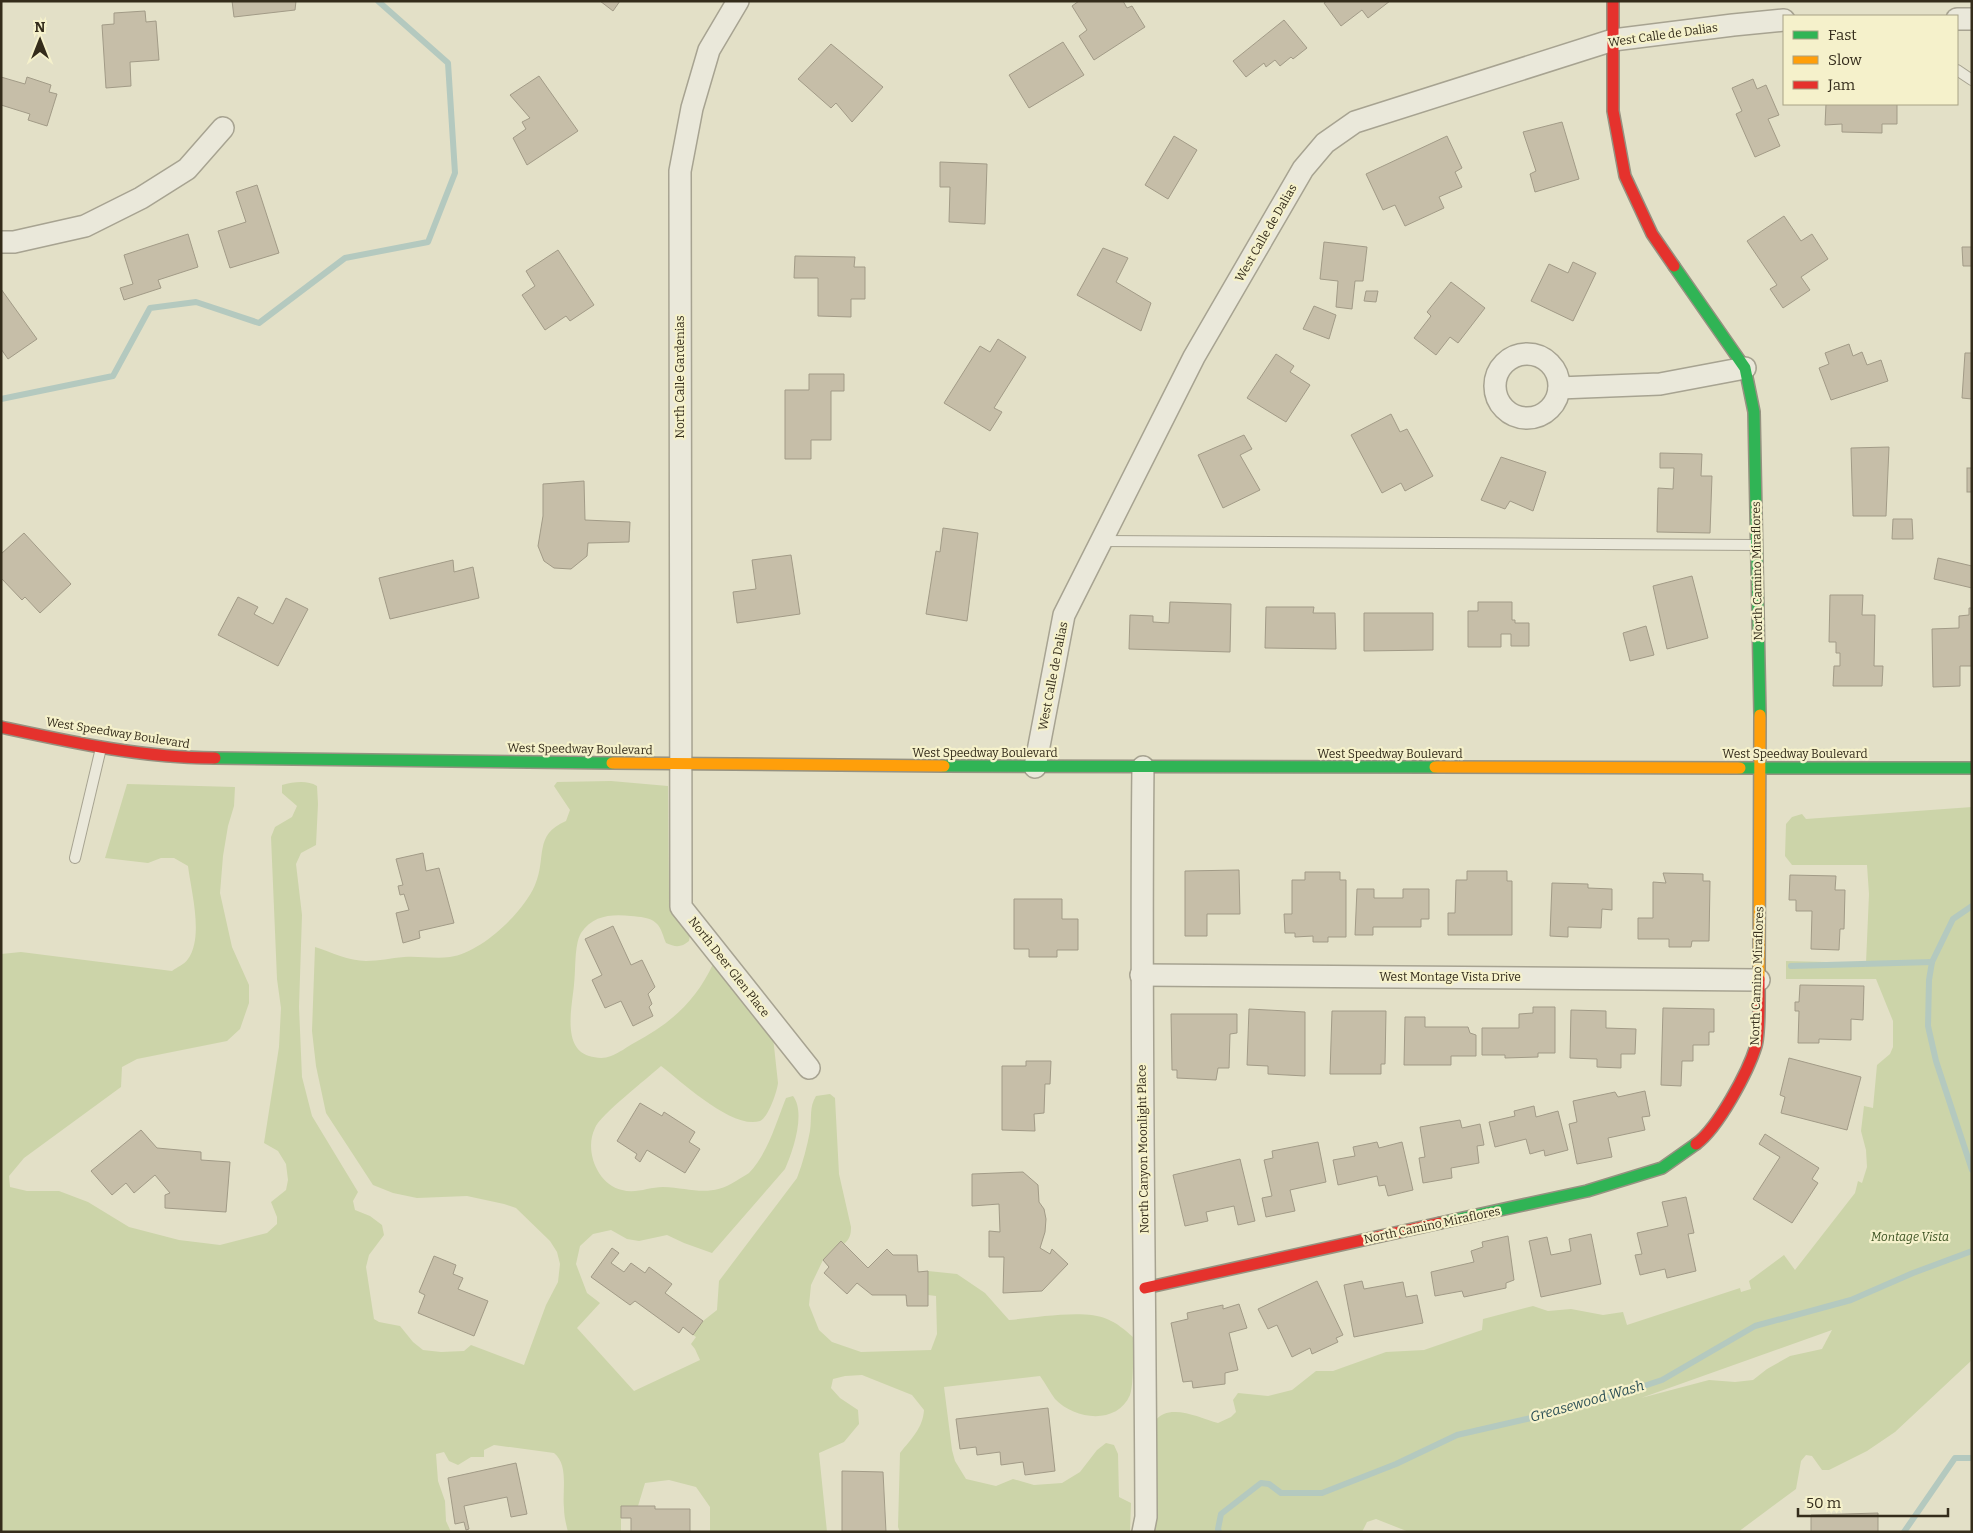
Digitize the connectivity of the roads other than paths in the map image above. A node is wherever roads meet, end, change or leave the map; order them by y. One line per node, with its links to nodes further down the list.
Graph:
1 (738, 1): 17 (street, North Calle Gardenias)
2 (1613, 1): 6 (main road, North Camino Miraflores)
3 (1958, 19): 4 (street)
4 (1972, 19)
5 (1783, 20): 6 (street, West Calle de Dalias)
6 (1613, 40): 11 (main road, North Camino Miraflores); 13 (street, West Calle de Dalias)
7 (1958, 71): 8 (lane)
8 (1972, 80)
9 (223, 128): 10 (street)
10 (1, 242)
11 (1745, 368): 12 (street); 14 (main road, North Camino Miraflores)
12 (1559, 388)
13 (1101, 541): 14 (lane); 18 (street, West Calle de Dalias)
14 (1757, 545): 20 (main road, North Camino Miraflores)
15 (1, 727): 16 (main road, West Speedway Boulevard)
16 (101, 747): 17 (main road, West Speedway Boulevard); 22 (lane)
17 (680, 764): 18 (main road, West Speedway Boulevard); 25 (street, North Deer Glen Place)
18 (1035, 767): 19 (main road, West Speedway Boulevard)
19 (1143, 767): 20 (main road, West Speedway Boulevard); 23 (street, North Canyon Moonlight Place)
20 (1761, 768): 21 (main road, West Speedway Boulevard); 24 (main road, North Camino Miraflores)
21 (1972, 768)
22 (75, 858)
23 (1141, 975): 24 (street, West Montage Vista Drive); 26 (street, North Canyon Moonlight Place)
24 (1759, 980): 26 (main road, North Camino Miraflores)
25 (809, 1068)
26 (1145, 1288): 27 (street, North Canyon Moonlight Place)
27 (1143, 1532)

